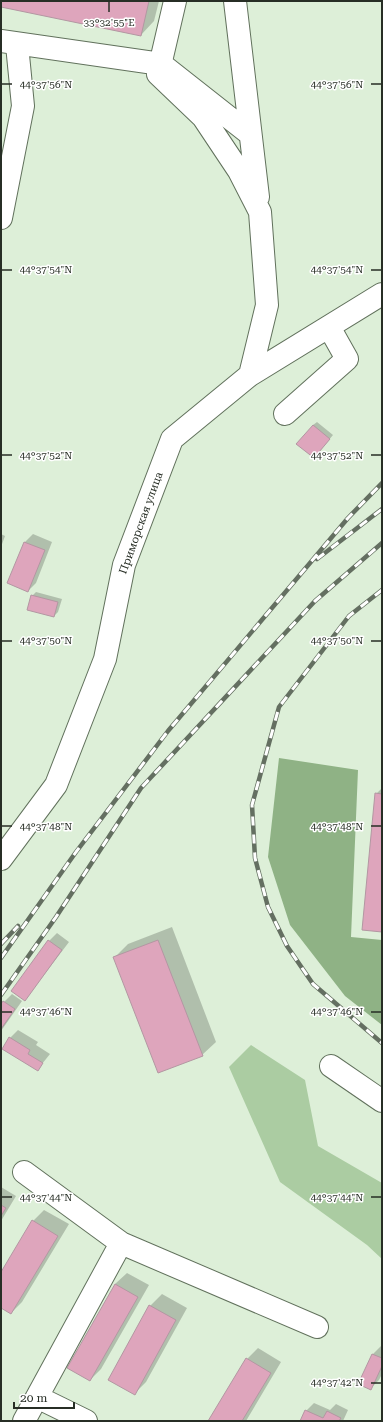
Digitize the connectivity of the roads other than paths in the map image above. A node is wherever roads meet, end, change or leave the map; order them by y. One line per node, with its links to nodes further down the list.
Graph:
1 (175, 1): 4 (street)
2 (234, 1): 5 (street)
3 (9, 43): 4 (street); 7 (street)
4 (161, 64): 5 (street); 6 (street)
5 (250, 134): 6 (street)
6 (260, 212): 10 (street)
7 (1, 218)
8 (382, 294): 9 (street, Приморская улица)
9 (329, 327): 10 (street, Приморская улица); 11 (street)
10 (250, 375): 12 (street, Приморская улица)
11 (285, 414)
12 (1, 859)
13 (331, 1066): 14 (street)
14 (382, 1102)
15 (24, 1172): 16 (street)
16 (121, 1243): 17 (street); 18 (street)
17 (317, 1327)
18 (37, 1397): 19 (street); 20 (street)
19 (24, 1421)
20 (86, 1421)

